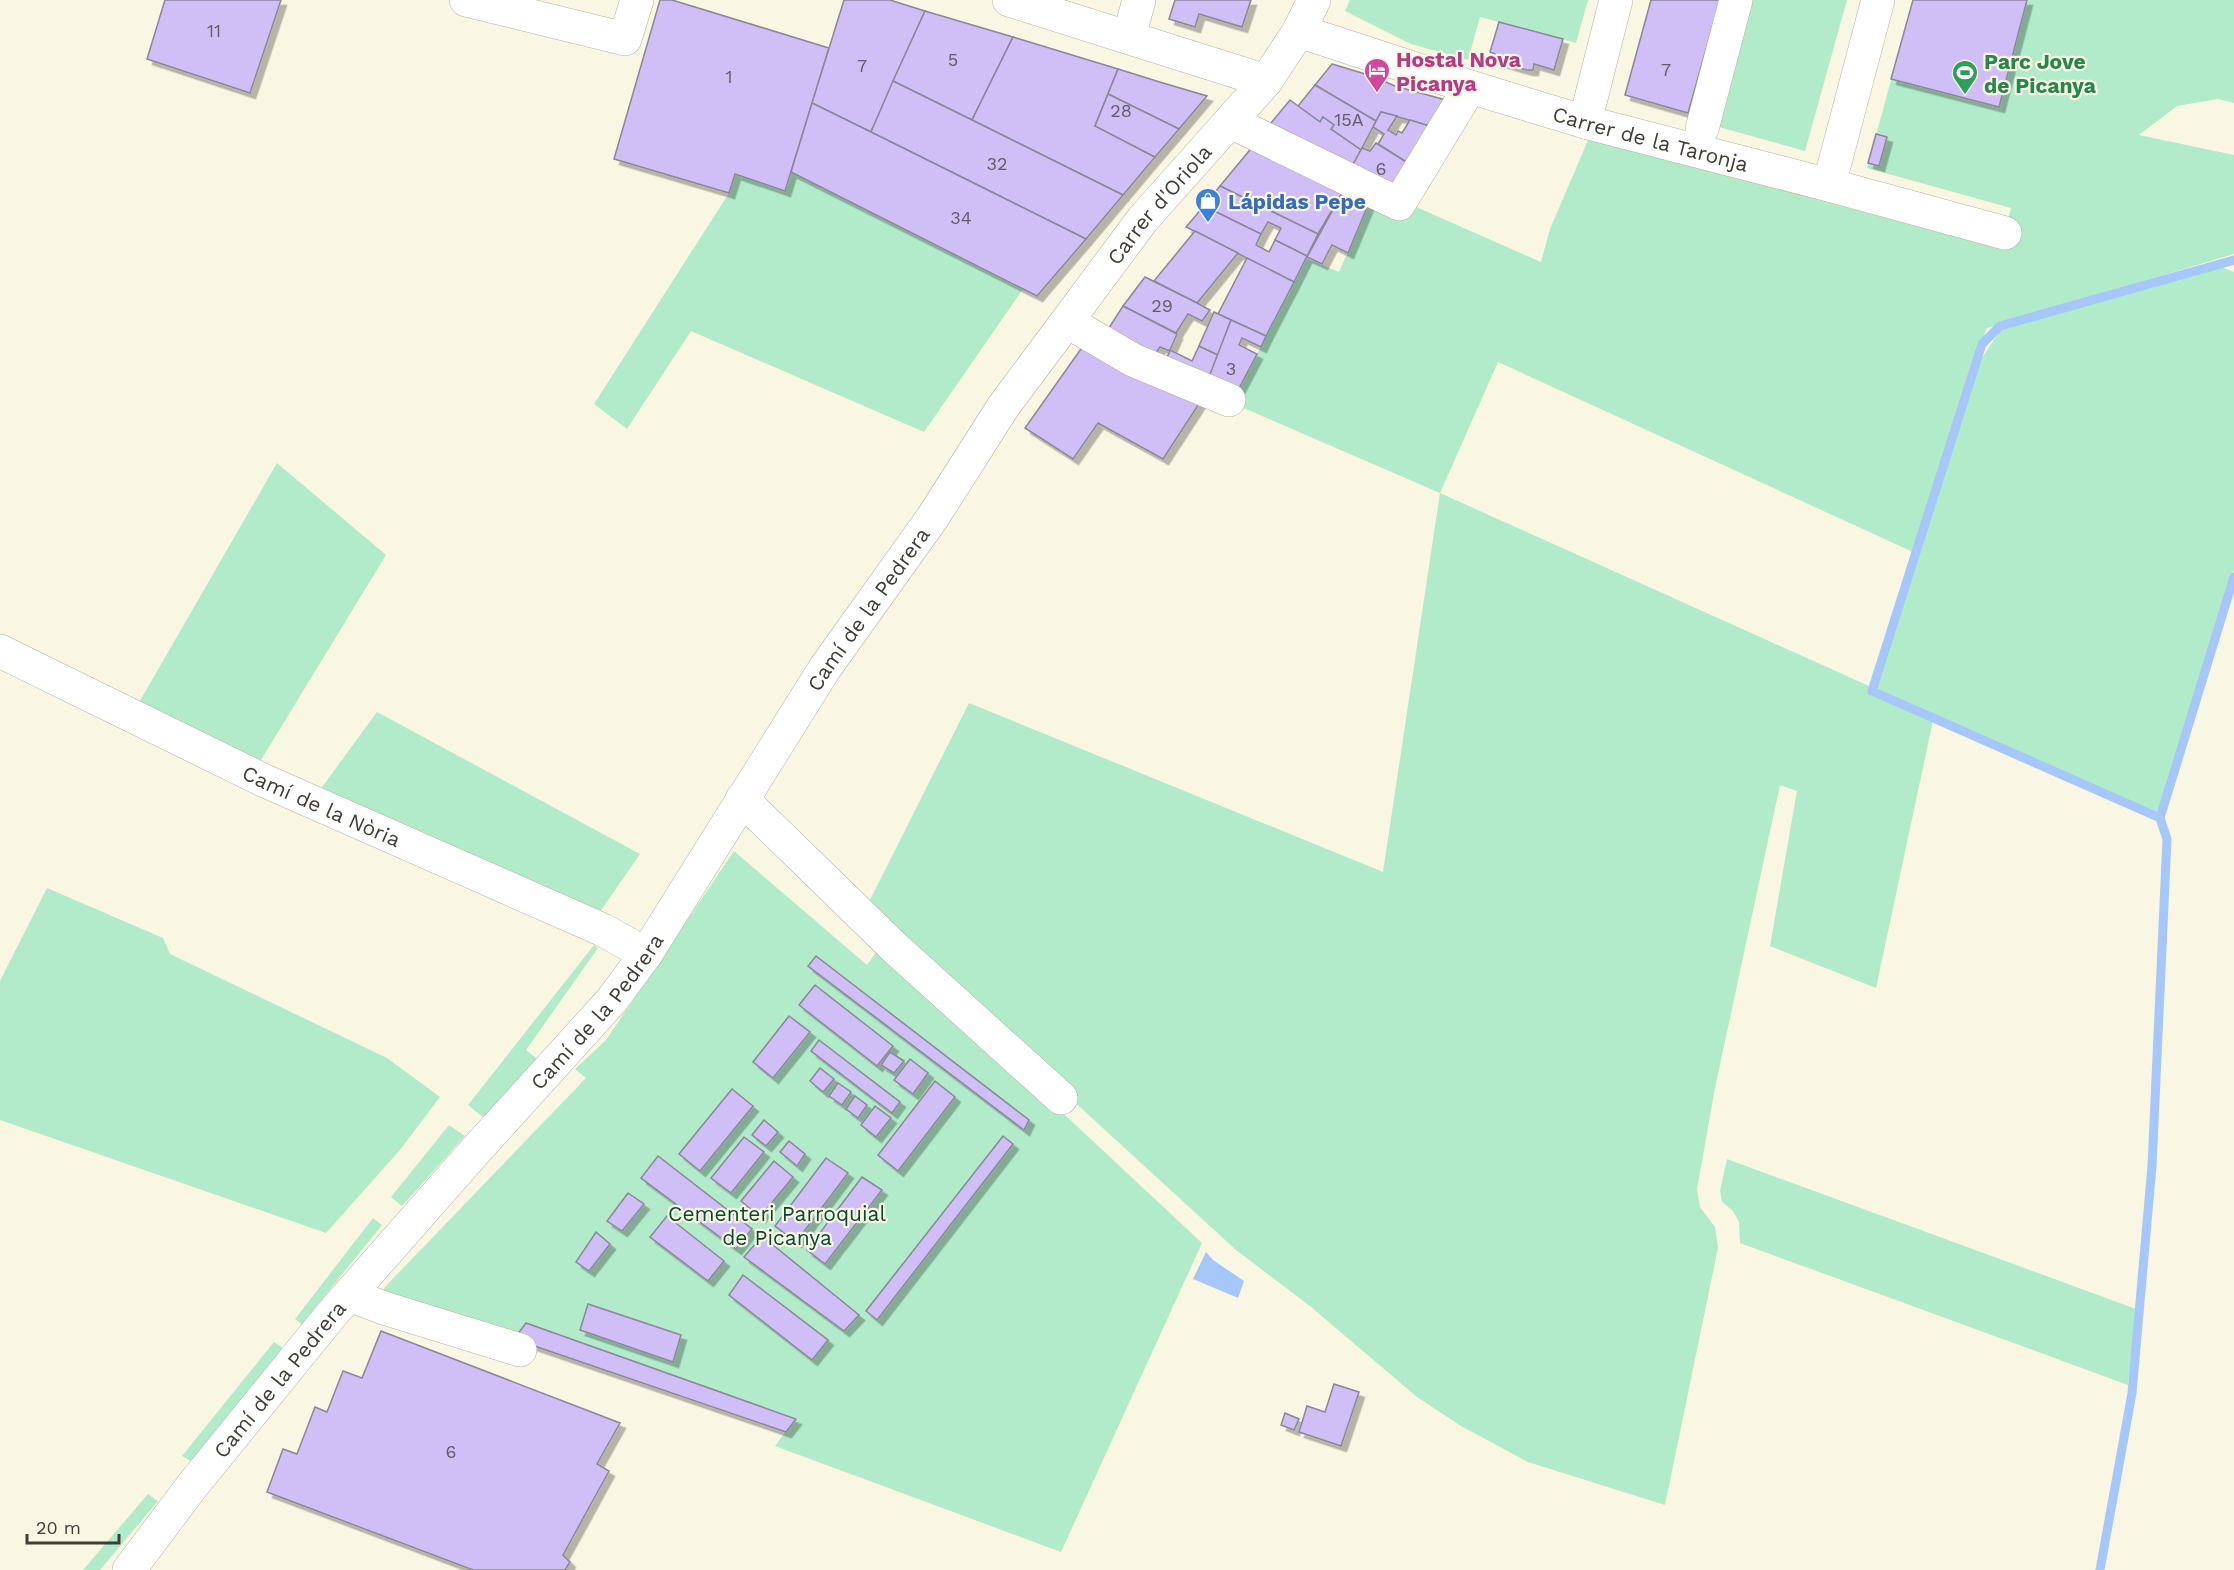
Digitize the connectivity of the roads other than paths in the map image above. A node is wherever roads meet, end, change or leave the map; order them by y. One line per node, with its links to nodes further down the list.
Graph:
1 (466, 0): 2 (street)
2 (637, 0)
3 (1009, 0): 10 (street)
4 (1139, 0): 10 (street)
5 (1314, 0): 9 (street, Carrer d'Oriola)
6 (1616, 0): 14 (street)
7 (1736, 0): 15 (street)
8 (1878, 0): 16 (street)
9 (1299, 31): 11 (street, Carrer d'Oriola); 12 (street, Carrer de la Taronja)
10 (1129, 37): 11 (street)
11 (1266, 81): 13 (street, Carrer d'Oriola)
12 (1470, 87): 13 (street); 14 (street, Carrer de la Taronja)
13 (1231, 122): 18 (street, Carrer d'Oriola)
14 (1585, 122): 16 (street, Carrer de la Taronja)
15 (1702, 129)
16 (1829, 184): 17 (street, Carrer de la Taronja)
17 (2005, 233)
18 (1068, 322): 19 (street); 20 (street, Carrer d'Oriola)
19 (1229, 400)
20 (1004, 407): 22 (street, Camí de la Pedrera)
21 (0, 651): 23 (street, Camí de la Nòria)
22 (742, 799): 23 (street, Camí de la Pedrera); 24 (street)
23 (646, 954): 25 (street, Camí de la Pedrera)
24 (1060, 1098)
25 (349, 1295): 26 (street); 27 (street, Camí de la Pedrera)
26 (520, 1350)
27 (129, 1570)

